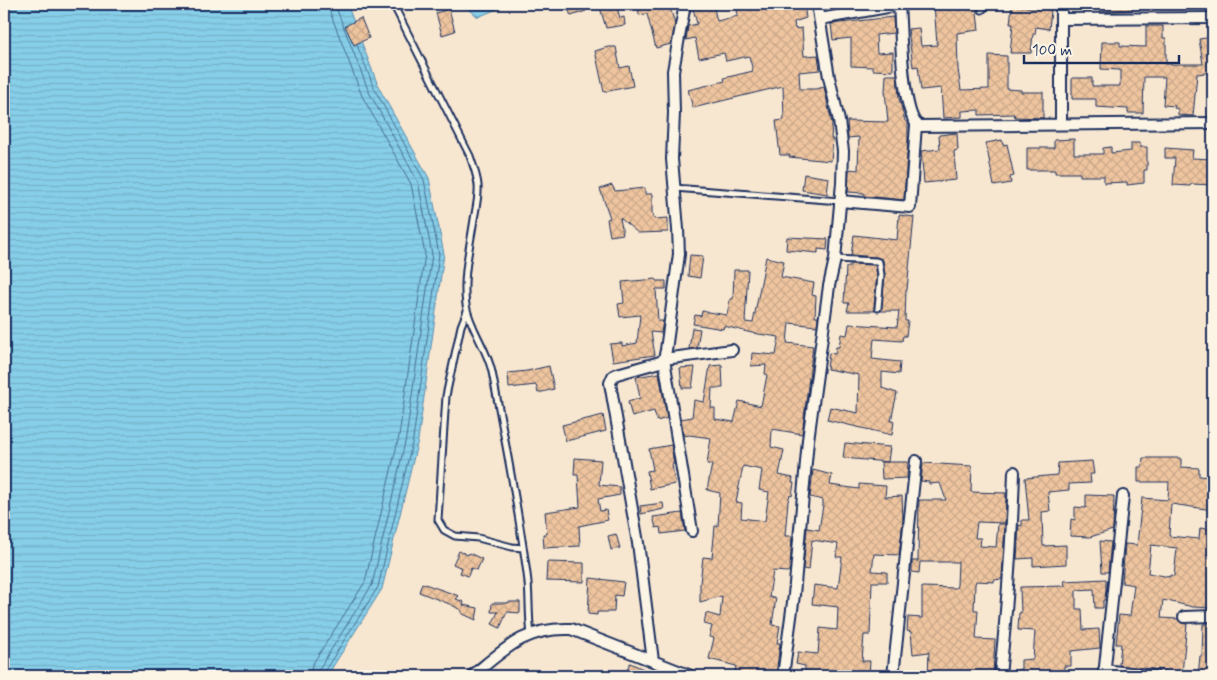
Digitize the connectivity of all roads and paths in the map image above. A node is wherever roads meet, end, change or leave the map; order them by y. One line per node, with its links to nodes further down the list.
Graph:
1 (393, 4): 18 (lane)
2 (685, 4): 14 (street)
3 (817, 4): 8 (street)
4 (899, 4): 8 (street); 13 (street)
5 (988, 4): 7 (lane)
6 (1060, 4): 10 (street)
7 (982, 10)
8 (820, 18): 15 (street)
9 (1213, 18): 10 (street)
10 (1060, 19): 12 (street)
11 (1213, 123): 12 (street)
12 (1061, 124): 13 (street)
13 (916, 125): 15 (street)
14 (674, 188): 15 (lane); 20 (street)
15 (840, 201): 16 (street)
16 (835, 259): 17 (lane); 33 (street)
17 (878, 308)
18 (468, 312): 25 (lane); 25 (lane)
19 (732, 350): 20 (street)
20 (664, 359): 24 (street); 29 (street)
21 (916, 461): 34 (street)
22 (1014, 472): 35 (street)
23 (1123, 496): 30 (street)
24 (692, 530)
25 (523, 548): 28 (lane)
26 (1213, 616): 27 (street)
27 (1184, 617)
28 (531, 634): 29 (street); 31 (street)
29 (652, 661): 32 (street)
30 (1104, 673): 36 (street)
31 (472, 676)
32 (691, 676)
33 (783, 676)
34 (893, 676)
35 (1000, 676)
36 (1154, 676)

